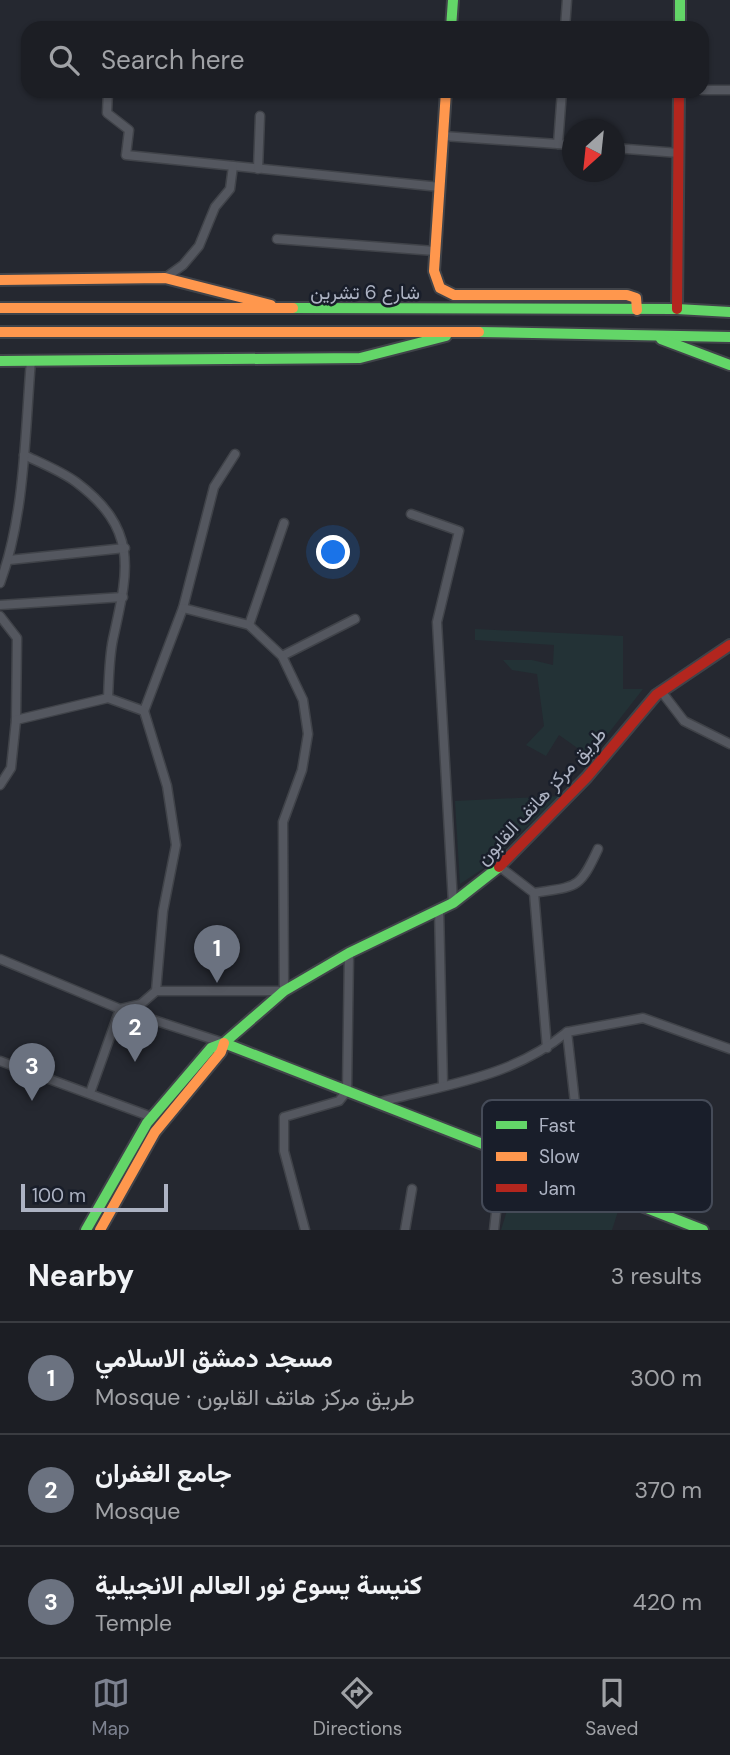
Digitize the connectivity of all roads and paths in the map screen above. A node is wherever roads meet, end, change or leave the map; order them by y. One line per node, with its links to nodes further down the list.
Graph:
1 (453, 0): 4 (main road)
2 (567, 0): 5 (street)
3 (680, 0): 6 (main road)
4 (452, 21)
5 (566, 21)
6 (680, 21)
7 (709, 90): 8 (street)
8 (730, 90)
9 (108, 98): 19 (street)
10 (446, 98): 14 (main road)
11 (561, 98): 15 (street)
12 (679, 98): 18 (main road)
13 (260, 116): 20 (street)
14 (443, 135): 15 (street); 21 (main road)
15 (558, 144): 16 (street)
16 (562, 144)
17 (625, 149): 18 (street)
18 (679, 153): 28 (main road)
19 (233, 166): 20 (street); 24 (street)
20 (258, 169): 21 (street)
21 (440, 187): 23 (main road)
22 (277, 239): 23 (street)
23 (435, 251): 29 (main road)
24 (165, 278): 25 (main road); 27 (main road)
25 (0, 280)
26 (0, 308): 27 (main road, شارع 6 تشرين)
27 (287, 309): 29 (main road, شارع 6 تشرين)
28 (677, 309): 29 (main road, شارع 6 تشرين); 30 (main road, شارع 6 تشرين)
29 (637, 310)
30 (730, 313)
31 (0, 332): 32 (main road, شارع 6 تشرين)
32 (463, 332): 33 (main road, شارع 6 تشرين); 36 (main road)
33 (643, 333): 34 (main road, شارع 6 تشرين); 37 (main road)
34 (730, 337)
35 (0, 360): 36 (main road)
36 (31, 360): 39 (street)
37 (730, 365)
38 (235, 454): 47 (street)
39 (24, 455): 42 (street); 43 (street)
40 (411, 514): 62 (street)
41 (284, 523): 50 (street)
42 (125, 548): 43 (street); 45 (street)
43 (9, 560): 44 (street)
44 (0, 583)
45 (123, 597): 46 (street); 54 (street)
46 (0, 605)
47 (183, 608): 50 (street); 55 (street)
48 (0, 616): 56 (street)
49 (355, 619): 52 (street)
50 (249, 625): 52 (street)
51 (730, 645): 53 (main road, طريق مركز هاتف القابون)
52 (282, 656): 67 (street)
53 (661, 691): 57 (street); 60 (main road, طريق مركز هاتف القابون)
54 (108, 698): 55 (street); 56 (street)
55 (144, 712): 66 (street)
56 (16, 720): 58 (street)
57 (730, 744)
58 (0, 785)
59 (598, 849): 61 (street)
60 (500, 867): 61 (street); 62 (main road, طريق مركز هاتف القابون)
61 (534, 893): 71 (street)
62 (453, 902): 63 (main road, طريق مركز هاتف القابون)
63 (439, 909): 64 (main road, طريق مركز هاتف القابون); 74 (street)
64 (349, 953): 67 (main road, طريق مركز هاتف القابون); 75 (street)
65 (0, 959): 68 (street)
66 (156, 991): 67 (street); 68 (street)
67 (284, 991): 70 (main road, طريق مركز هاتف القابون)
68 (120, 1009): 70 (street); 76 (street)
69 (568, 1032): 71 (street); 72 (street); 77 (street)
70 (224, 1043): 75 (main road); 79 (main road); 85 (main road)
71 (547, 1048): 74 (street)
72 (730, 1049)
73 (0, 1061): 76 (street)
74 (443, 1085): 78 (street)
75 (347, 1091): 78 (main road); 86 (street)
76 (89, 1093): 79 (street)
77 (575, 1100)
78 (377, 1103): 80 (main road)
79 (152, 1117): 84 (main road)
80 (482, 1144)
81 (412, 1189): 87 (street)
82 (496, 1212): 88 (street)
83 (656, 1212): 89 (main road)
84 (86, 1230)
85 (100, 1230)
86 (305, 1230)
87 (405, 1230)
88 (494, 1230)
89 (703, 1230)

